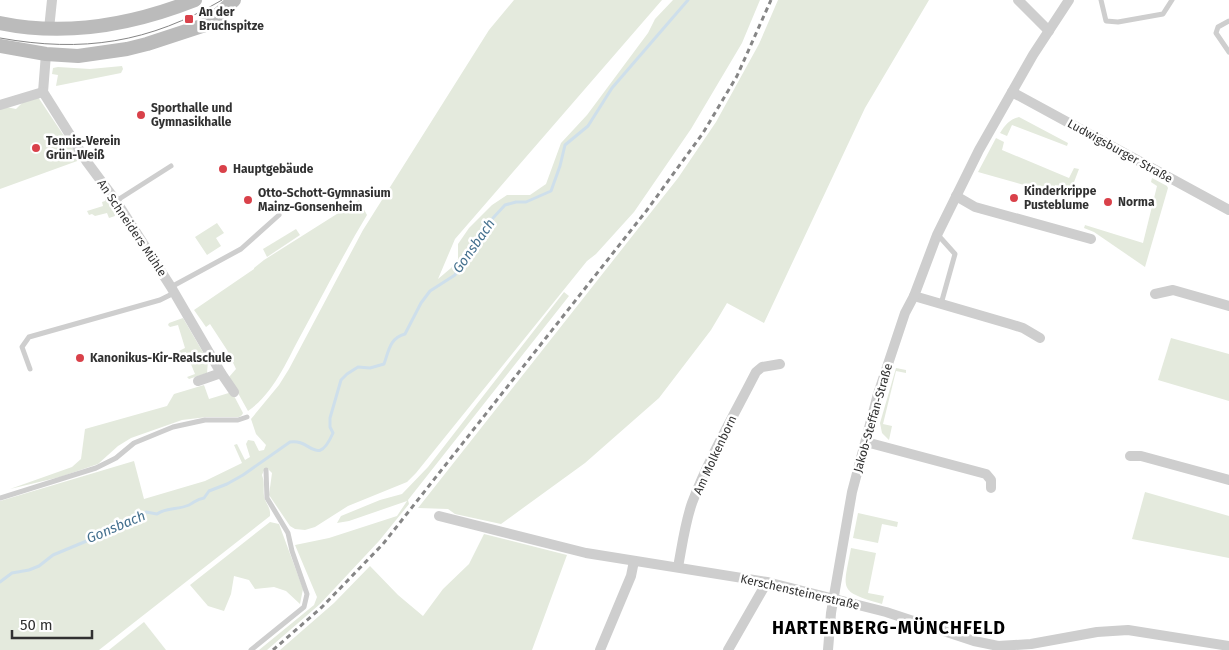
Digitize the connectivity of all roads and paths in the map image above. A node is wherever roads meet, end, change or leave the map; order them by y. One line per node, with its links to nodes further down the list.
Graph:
1 (52, 0): 10 (street)
2 (195, 0): 10 (main road)
3 (234, 0): 14 (main road)
4 (1018, 0): 11 (street)
5 (1069, 0): 11 (street, Jakob-Steffan-Straße)
6 (1101, 0): 7 (lane)
7 (1172, 0)
8 (1229, 21): 13 (lane)
9 (0, 24): 10 (main road)
10 (49, 29)
11 (1049, 31): 16 (street, Jakob-Steffan-Straße)
12 (0, 46): 14 (main road)
13 (1229, 52)
14 (46, 54): 15 (street)
15 (43, 92): 17 (street); 20 (street, An Schneiders Mühle)
16 (1012, 92): 19 (street, Jakob-Steffan-Straße); 21 (street, Ludwigsburger Straße)
17 (0, 105)
18 (171, 166): 20 (lane)
19 (956, 196): 23 (street, Jakob-Steffan-Straße); 24 (street)
20 (116, 200): 25 (street, An Schneiders Mühle)
21 (1229, 210)
22 (279, 215): 25 (lane)
23 (937, 235): 27 (street, Jakob-Steffan-Straße); 28 (lane)
24 (1091, 239)
25 (173, 290): 32 (lane); 33 (street, An Schneiders Mühle)
26 (1155, 294): 29 (street)
27 (914, 296): 28 (street); 37 (street, Jakob-Steffan-Straße)
28 (941, 304): 30 (street)
29 (1229, 306)
30 (1040, 338)
31 (780, 364): 45 (street, Am Molkenborn)
32 (30, 369)
33 (221, 373): 34 (street); 35 (street, An Schneiders Mühle)
34 (198, 381)
35 (234, 392)
36 (247, 417): 42 (lane)
37 (866, 442): 41 (street); 47 (street, Jakob-Steffan-Straße)
38 (1130, 456): 40 (street)
39 (266, 470): 49 (lane)
40 (1229, 480)
41 (990, 488)
42 (0, 498)
43 (439, 516): 44 (street, Kerschensteinerstraße)
44 (634, 561): 45 (street, Kerschensteinerstraße); 50 (street)
45 (678, 567): 46 (street, Kerschensteinerstraße)
46 (767, 582): 47 (street, Kerschensteinerstraße); 51 (street)
47 (833, 599): 48 (street, Kerschensteinerstraße); 52 (street, Jakob-Steffan-Straße)
48 (1229, 646)
49 (251, 650)
50 (600, 650)
51 (728, 650)
52 (828, 650)

